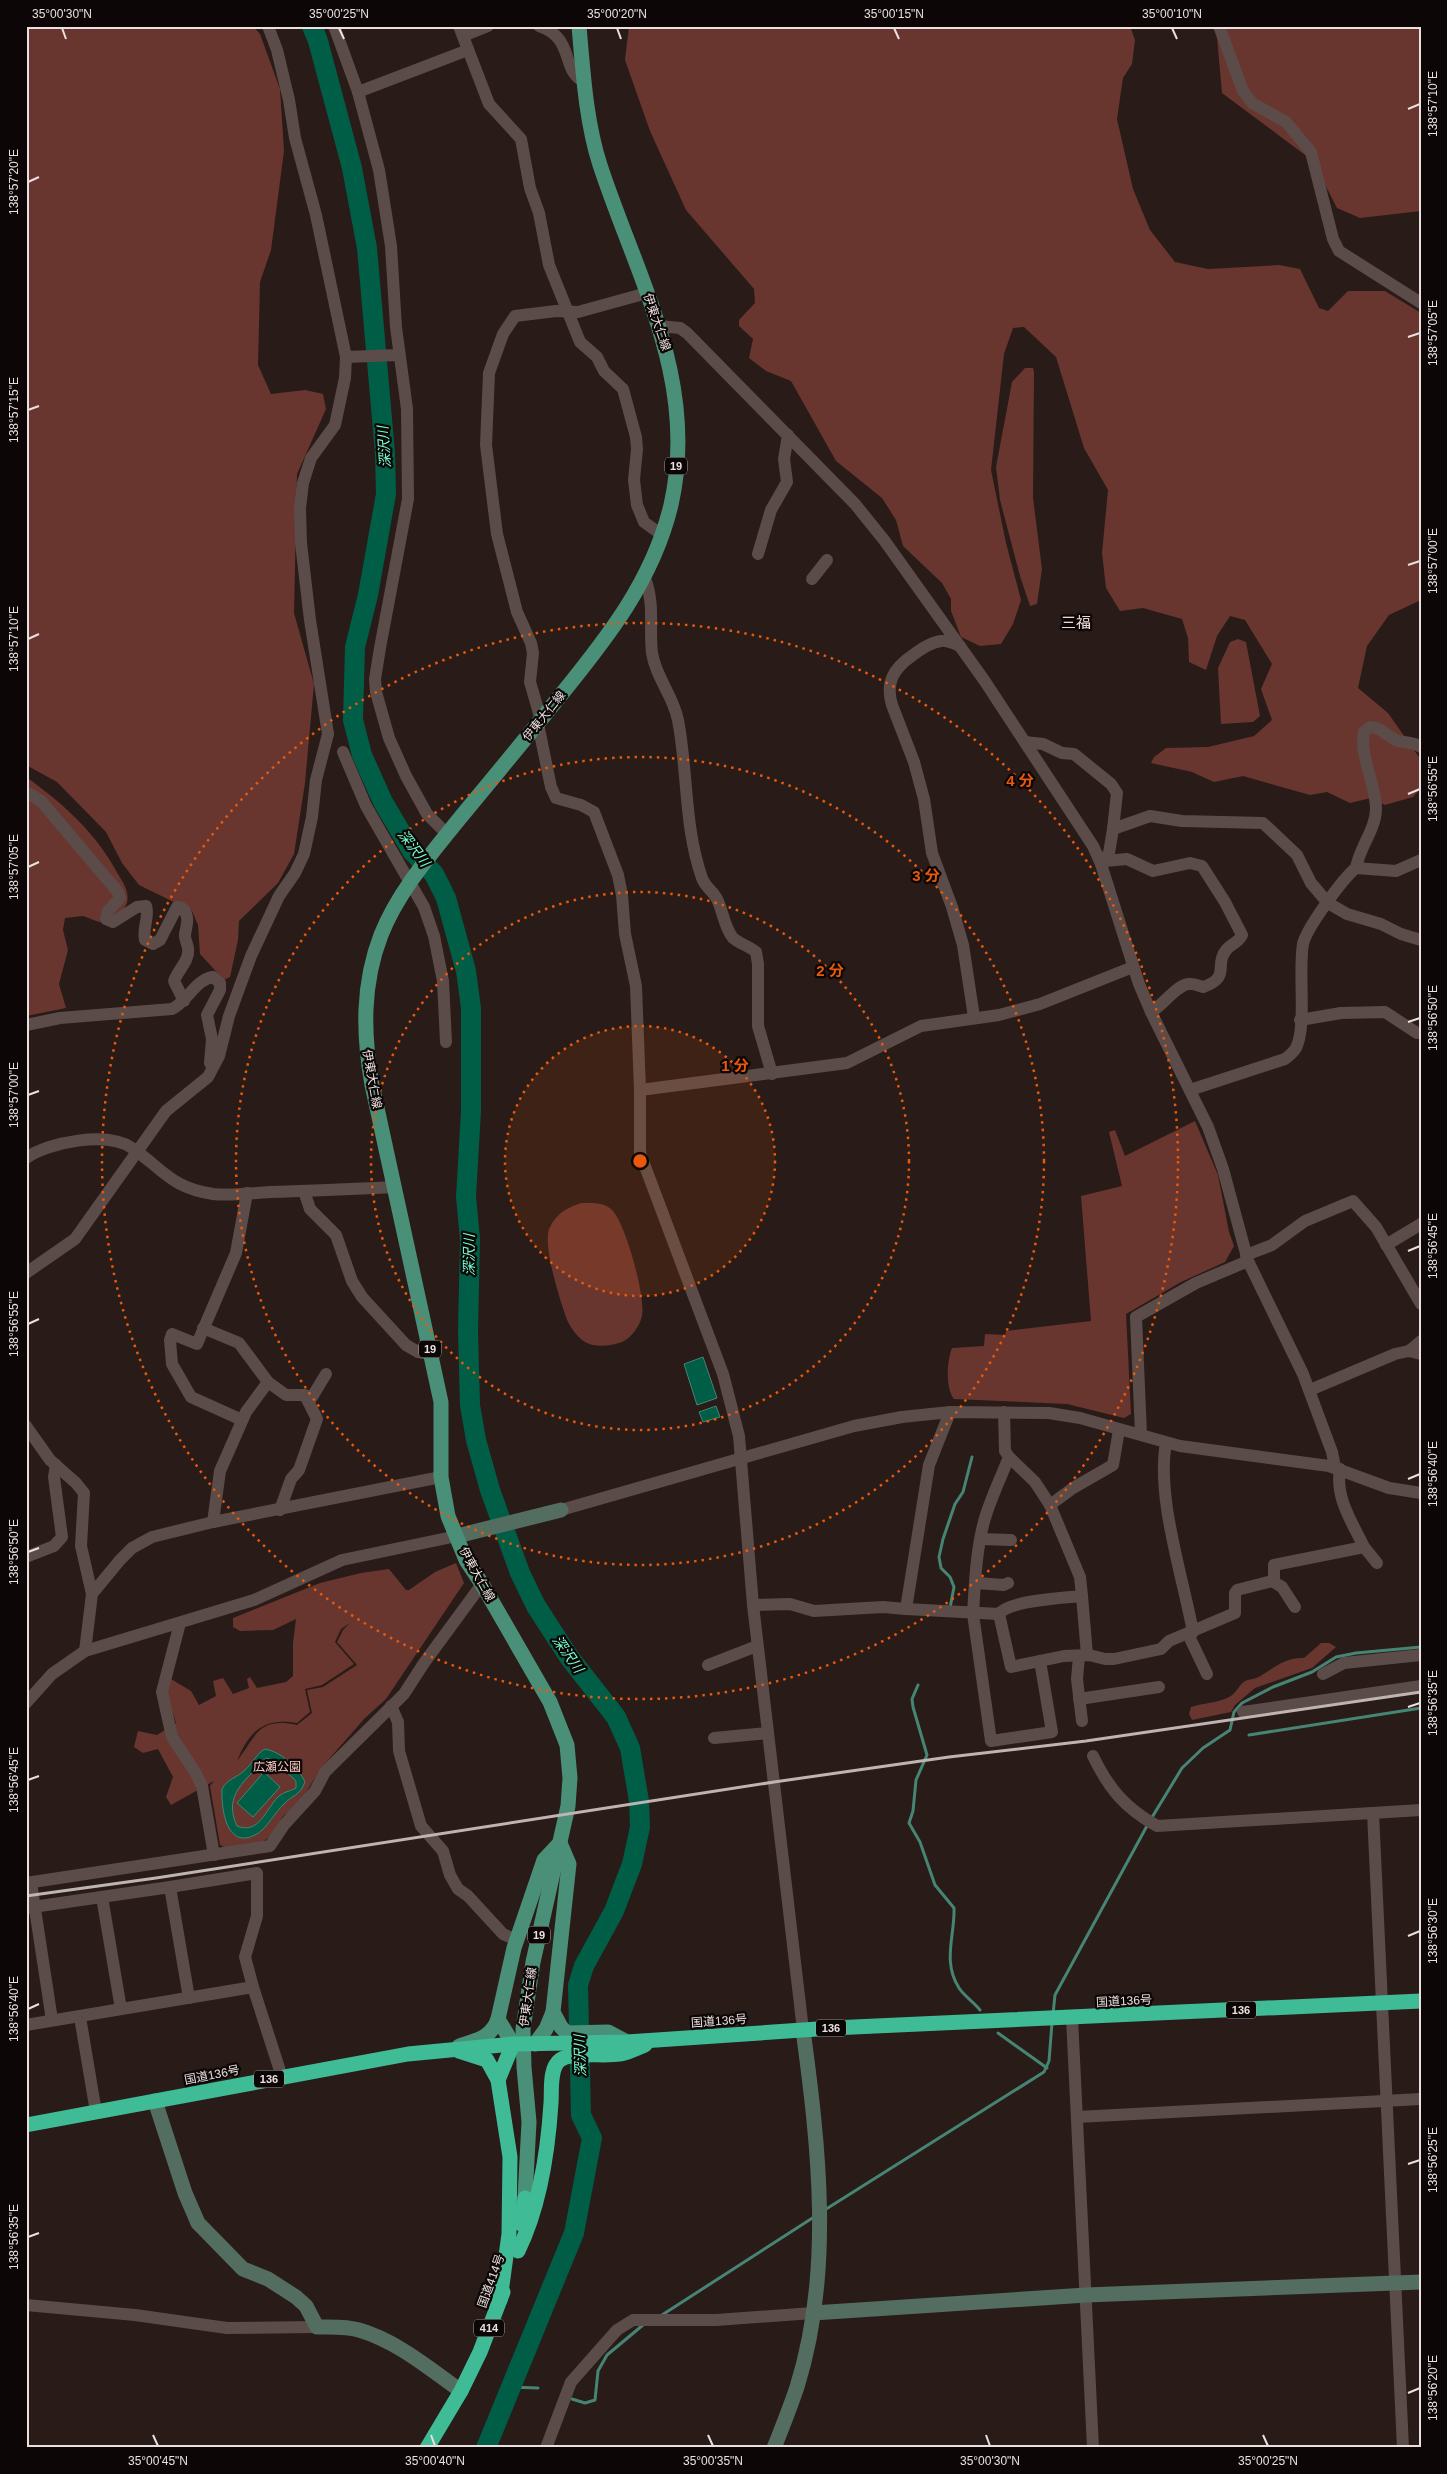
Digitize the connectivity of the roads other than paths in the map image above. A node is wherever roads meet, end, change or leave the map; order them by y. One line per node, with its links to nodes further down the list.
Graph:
1 (268, 26): 15 (street)
2 (334, 26): 9 (street)
3 (539, 26): 8 (street)
4 (579, 26): 8 (main road, 伊東大仁線 / 19)
5 (1219, 26): 11 (street)
6 (471, 31): 7 (street)
7 (468, 50): 9 (street); 12 (street)
8 (585, 82): 10 (main road, 伊東大仁線 / 19)
9 (358, 92): 14 (street)
10 (647, 293): 12 (street); 13 (main road, 伊東大仁線 / 19)
11 (1421, 303)
12 (568, 312): 17 (street); 23 (street)
13 (659, 326): 16 (street); 17 (main road, 伊東大仁線 / 19)
14 (396, 355): 15 (street); 29 (street)
15 (350, 357): 45 (street)
16 (788, 435): 18 (street); 22 (street)
17 (662, 535): 20 (main road, 伊東大仁線 / 19)
18 (758, 554)
19 (827, 560): 21 (street)
20 (645, 578): 23 (main road, 伊東大仁線 / 19); 44 (street)
21 (812, 579)
22 (960, 646): 24 (street); 39 (street)
23 (539, 722): 29 (main road, 伊東大仁線 / 19); 46 (street)
24 (1025, 742): 28 (street); 31 (street)
25 (1421, 747): 32 (street)
26 (344, 752): 33 (street)
27 (26, 792): 37 (street)
28 (1113, 830): 31 (street); 34 (street)
29 (442, 840): 33 (main road, 伊東大仁線 / 19)
30 (1421, 860): 32 (street)
31 (1103, 863): 36 (street); 38 (street)
32 (1356, 868): 34 (street)
33 (412, 881): 43 (street); 50 (main road, 伊東大仁線 / 19)
34 (1328, 903): 35 (street); 40 (street)
35 (1421, 940)
36 (1133, 967): 38 (street); 39 (street)
37 (184, 1001): 41 (street); 45 (street)
38 (1150, 1012): 47 (street)
39 (974, 1017): 44 (street)
40 (1300, 1020): 42 (street); 47 (street)
41 (26, 1025)
42 (1417, 1033)
43 (446, 1042)
44 (772, 1074): 46 (street)
45 (208, 1077): 48 (street)
46 (640, 1090): 73 (street)
47 (1190, 1090): 55 (street)
48 (136, 1151): 49 (street); 52 (street); 56 (street)
49 (26, 1158)
50 (395, 1187): 51 (street); 61 (main road, 伊東大仁線 / 19)
51 (304, 1191): 52 (street); 61 (street)
52 (248, 1193): 58 (street)
53 (1421, 1224): 54 (street)
54 (1386, 1245): 55 (street); 57 (street)
55 (1247, 1258): 64 (street); 71 (street)
56 (26, 1273)
57 (1421, 1304)
58 (203, 1328): 63 (street); 68 (street)
59 (1421, 1341): 60 (street)
60 (1415, 1353): 64 (street)
61 (431, 1354): 77 (main road, 伊東大仁線 / 19)
62 (326, 1374): 65 (street)
63 (268, 1382): 65 (street); 68 (street)
64 (1310, 1390): 76 (street)
65 (309, 1402): 80 (street)
66 (950, 1412): 67 (street); 73 (street); 97 (street)
67 (1004, 1412): 70 (street); 74 (street)
68 (242, 1420): 82 (street)
69 (26, 1426): 75 (street)
70 (1119, 1430): 71 (street); 79 (street)
71 (1141, 1434): 72 (street)
72 (1166, 1443): 76 (street); 101 (street)
73 (742, 1457): 81 (street); 95 (street)
74 (1009, 1457): 79 (street); 84 (street)
75 (56, 1465): 87 (street); 93 (street)
76 (1338, 1468): 78 (street); 86 (street)
77 (442, 1477): 80 (street); 83 (main road, 伊東大仁線 / 19)
78 (1421, 1492)
79 (1050, 1505): 94 (street)
80 (280, 1510): 82 (street)
81 (562, 1510): 83 (street)
82 (213, 1522): 93 (street)
83 (457, 1536): 92 (main road, 伊東大仁線 / 19); 100 (street)
84 (981, 1539): 85 (street); 90 (street)
85 (1011, 1540)
86 (1364, 1547): 88 (street); 89 (street)
87 (26, 1557)
88 (1377, 1563)
89 (1272, 1581): 96 (street); 101 (street)
90 (976, 1582): 91 (street); 98 (street)
91 (1008, 1583)
92 (482, 1584): 114 (street); 122 (main road, 伊東大仁線 / 19)
93 (92, 1594): 103 (street)
94 (1082, 1596): 99 (street); 105 (street)
95 (752, 1605): 97 (street); 102 (street)
96 (1295, 1608)
97 (906, 1609): 98 (street)
98 (974, 1614): 99 (street); 106 (street)
99 (999, 1614): 106 (street)
100 (180, 1623): 103 (street); 123 (street)
101 (1190, 1633): 105 (street); 108 (street)
102 (757, 1646): 107 (street); 117 (street)
103 (85, 1651): 113 (street)
104 (1421, 1654): 109 (street)
105 (1083, 1655): 106 (street); 112 (street)
106 (1040, 1662)
107 (708, 1665)
108 (1207, 1674)
109 (1323, 1674)
110 (1421, 1686): 115 (street)
111 (1160, 1687): 112 (street)
112 (1079, 1699): 116 (street)
113 (26, 1703)
114 (391, 1706): 123 (street); 128 (street)
115 (1244, 1712)
116 (1082, 1721)
117 (768, 1732): 118 (street); 140 (street)
118 (714, 1738)
119 (1093, 1756): 121 (street)
120 (1421, 1810): 121 (street)
121 (1373, 1813): 132 (street)
122 (560, 1843): 128 (main road); 134 (main road); 153 (main road, 伊東大仁線 / 19)
123 (214, 1855): 124 (street)
124 (28, 1883): 127 (street)
125 (170, 1887): 126 (street); 129 (street); 130 (street)
126 (102, 1897): 127 (street); 133 (street)
127 (30, 1907): 138 (street)
128 (516, 1940): 136 (main road)
129 (253, 1987): 130 (street); 145 (street)
130 (190, 1998): 133 (street)
131 (1421, 2001): 132 (highway, 国道136号 / 136)
132 (1383, 2003): 137 (highway, 国道136号 / 136); 148 (street)
133 (122, 2009): 135 (street)
134 (553, 2012): 142 (main road); 143 (main road)
135 (80, 2017): 138 (street); 150 (street)
136 (498, 2019): 141 (main road); 144 (main road)
137 (1059, 2019): 140 (highway, 国道136号 / 136); 151 (street)
138 (52, 2020): 139 (street)
139 (26, 2025)
140 (803, 2030): 143 (highway, 国道136号 / 136); 160 (street)
141 (513, 2044): 142 (highway, 国道136号 / 136); 144 (highway, 国道136号 / 136); 146 (highway)
142 (535, 2044): 143 (highway, 国道136号 / 136)
143 (569, 2044): 154 (highway, 414)
144 (450, 2049): 145 (highway, 国道136号 / 136); 146 (highway)
145 (282, 2077): 149 (highway, 国道136号 / 136)
146 (498, 2080): 158 (highway, 414)
147 (1421, 2099): 148 (street)
148 (1387, 2100): 151 (street); 156 (street)
149 (155, 2101): 150 (highway, 国道136号 / 136); 161 (street)
150 (96, 2112): 152 (highway, 国道136号 / 136)
151 (1077, 2117): 157 (street)
152 (26, 2125)
153 (525, 2198): 154 (highway, 国道414号 / 414)
154 (518, 2250): 158 (highway, 国道414号 / 414)
155 (1421, 2282): 156 (street)
156 (1396, 2283): 157 (street); 167 (street)
157 (1086, 2295): 160 (street); 166 (street)
158 (500, 2300): 162 (highway, 国道414号 / 414)
159 (26, 2305): 161 (street)
160 (813, 2313): 164 (street); 165 (street)
161 (317, 2327): 162 (street)
162 (462, 2390): 163 (highway, 国道414号 / 414)
163 (427, 2448)
164 (546, 2448)
165 (774, 2448)
166 (1093, 2448)
167 (1404, 2448)

